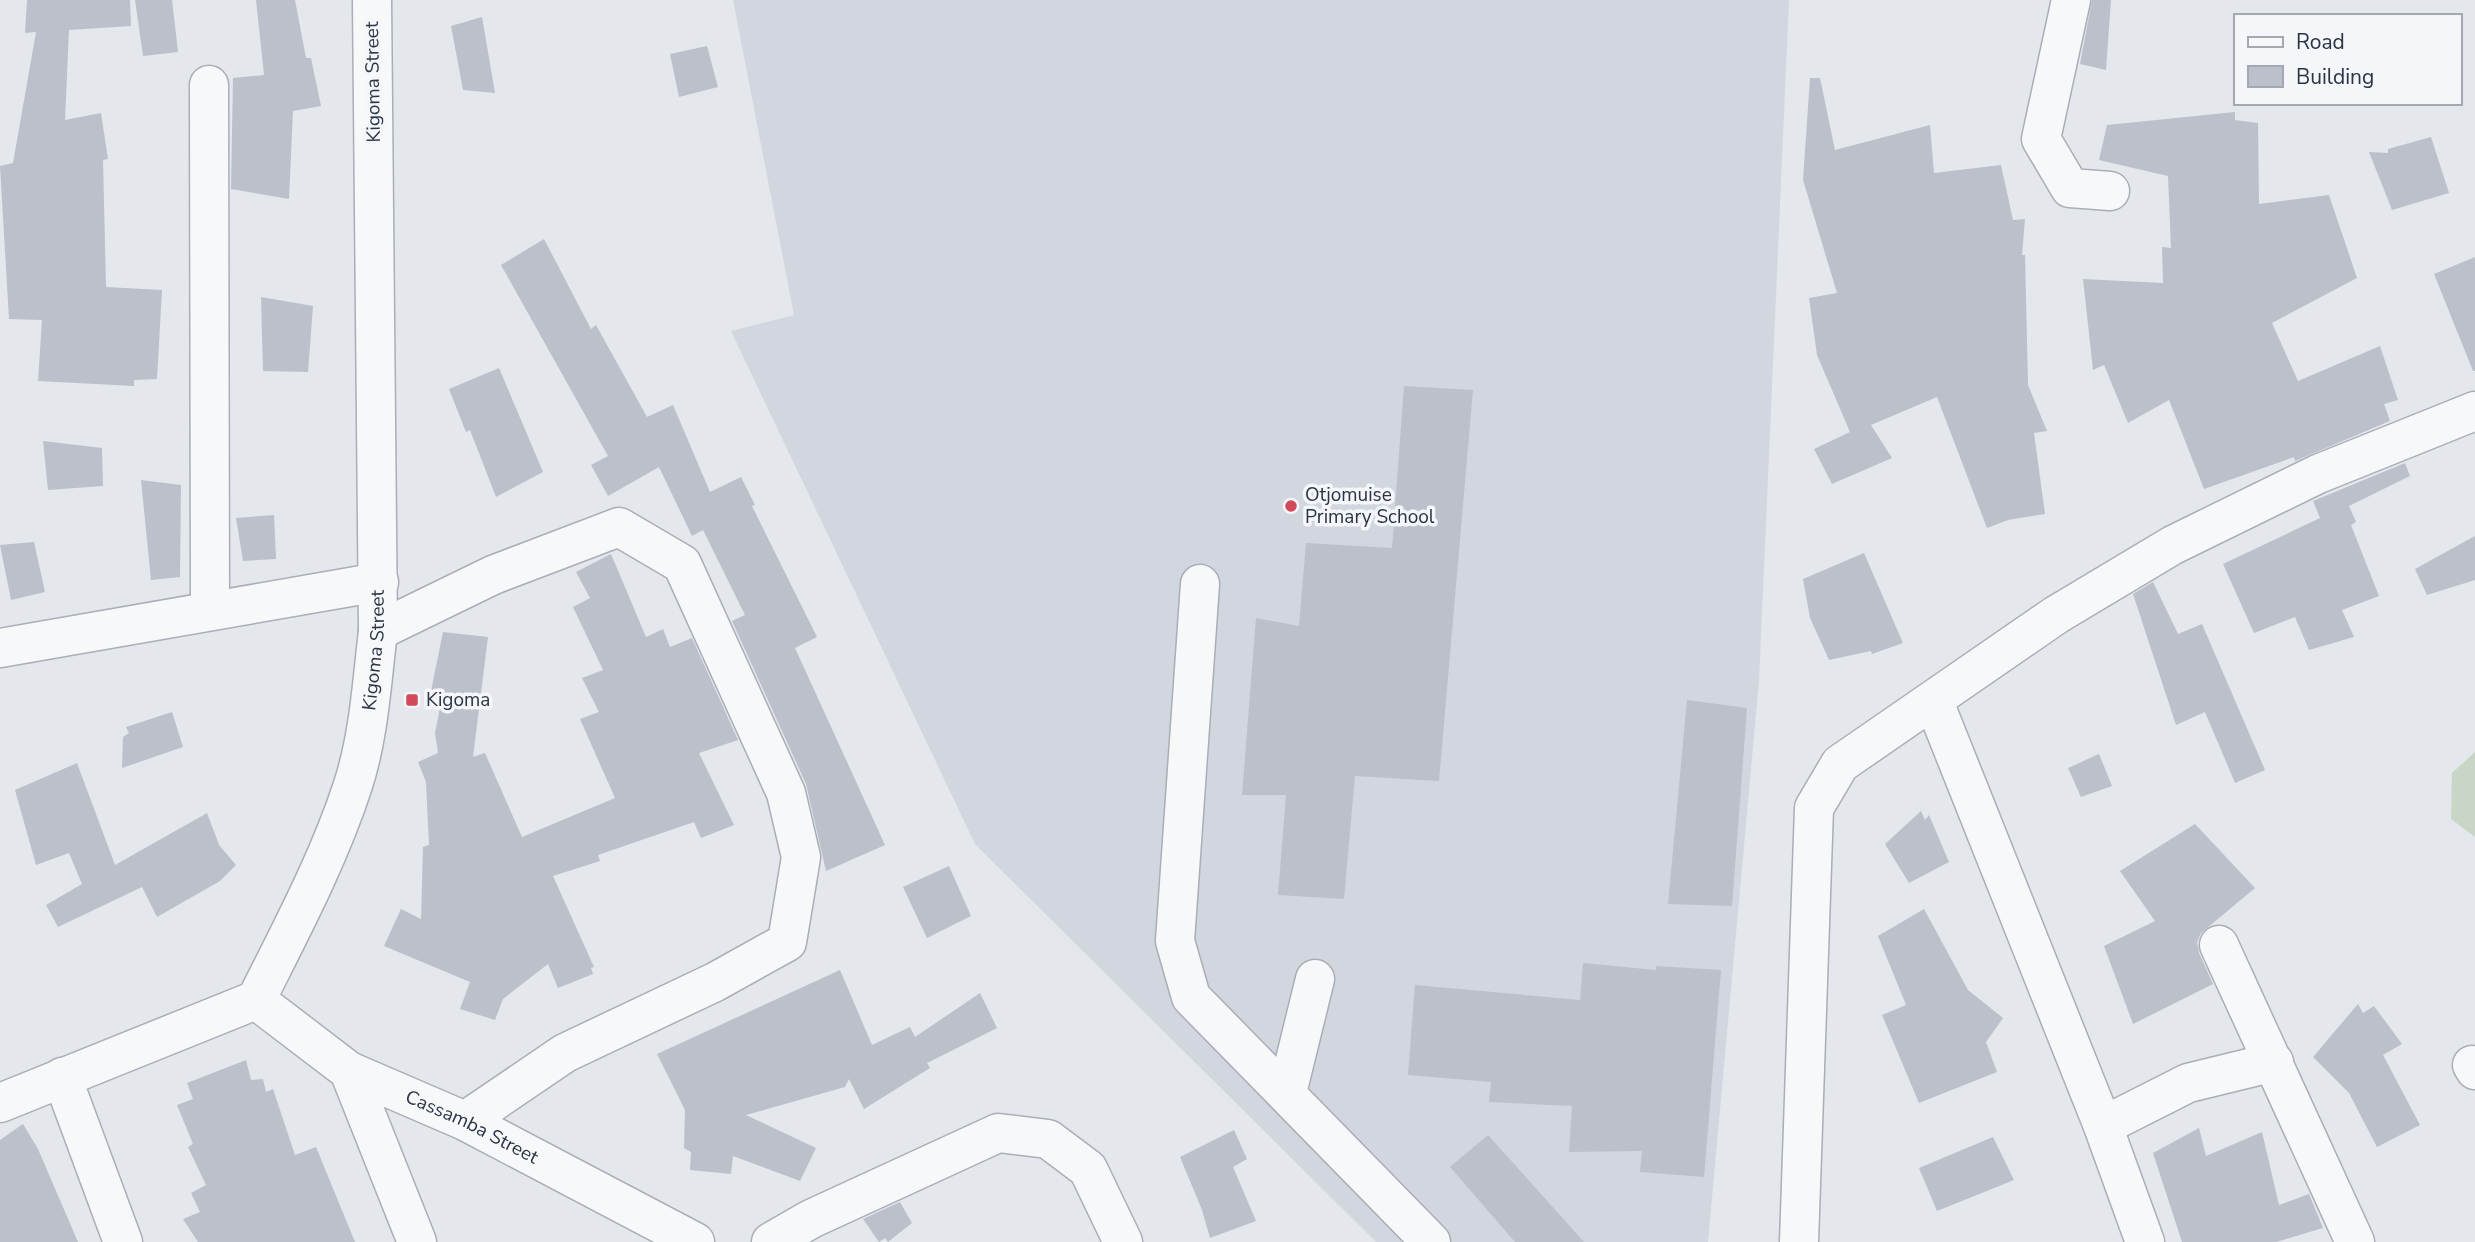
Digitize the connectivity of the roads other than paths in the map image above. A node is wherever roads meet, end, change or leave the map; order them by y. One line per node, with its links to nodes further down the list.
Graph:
1 (372, 0): 6 (street, Kigoma Street)
2 (2071, 0): 4 (street)
3 (209, 85): 8 (street)
4 (2110, 191)
5 (2475, 411): 11 (street)
6 (379, 582): 8 (street); 9 (street, Kigoma Street)
7 (1200, 584): 18 (street)
8 (211, 610): 10 (street)
9 (378, 631): 14 (street, Kigoma Street); 20 (street)
10 (0, 648)
11 (1934, 702): 21 (street); 28 (street)
12 (2219, 945): 15 (street)
13 (1314, 979): 18 (street)
14 (256, 1000): 16 (street, Cassamba Street); 17 (street)
15 (2274, 1062): 21 (street); 30 (street)
16 (348, 1071): 20 (street, Cassamba Street); 23 (street)
17 (62, 1077): 19 (street); 22 (street)
18 (1287, 1093): 27 (street)
19 (0, 1102)
20 (465, 1121): 24 (street, Cassamba Street)
21 (2103, 1126): 29 (street)
22 (123, 1242)
23 (417, 1242)
24 (695, 1242)
25 (771, 1242): 26 (street)
26 (1123, 1242)
27 (1431, 1242)
28 (1799, 1242)
29 (2145, 1242)
30 (2355, 1242)

